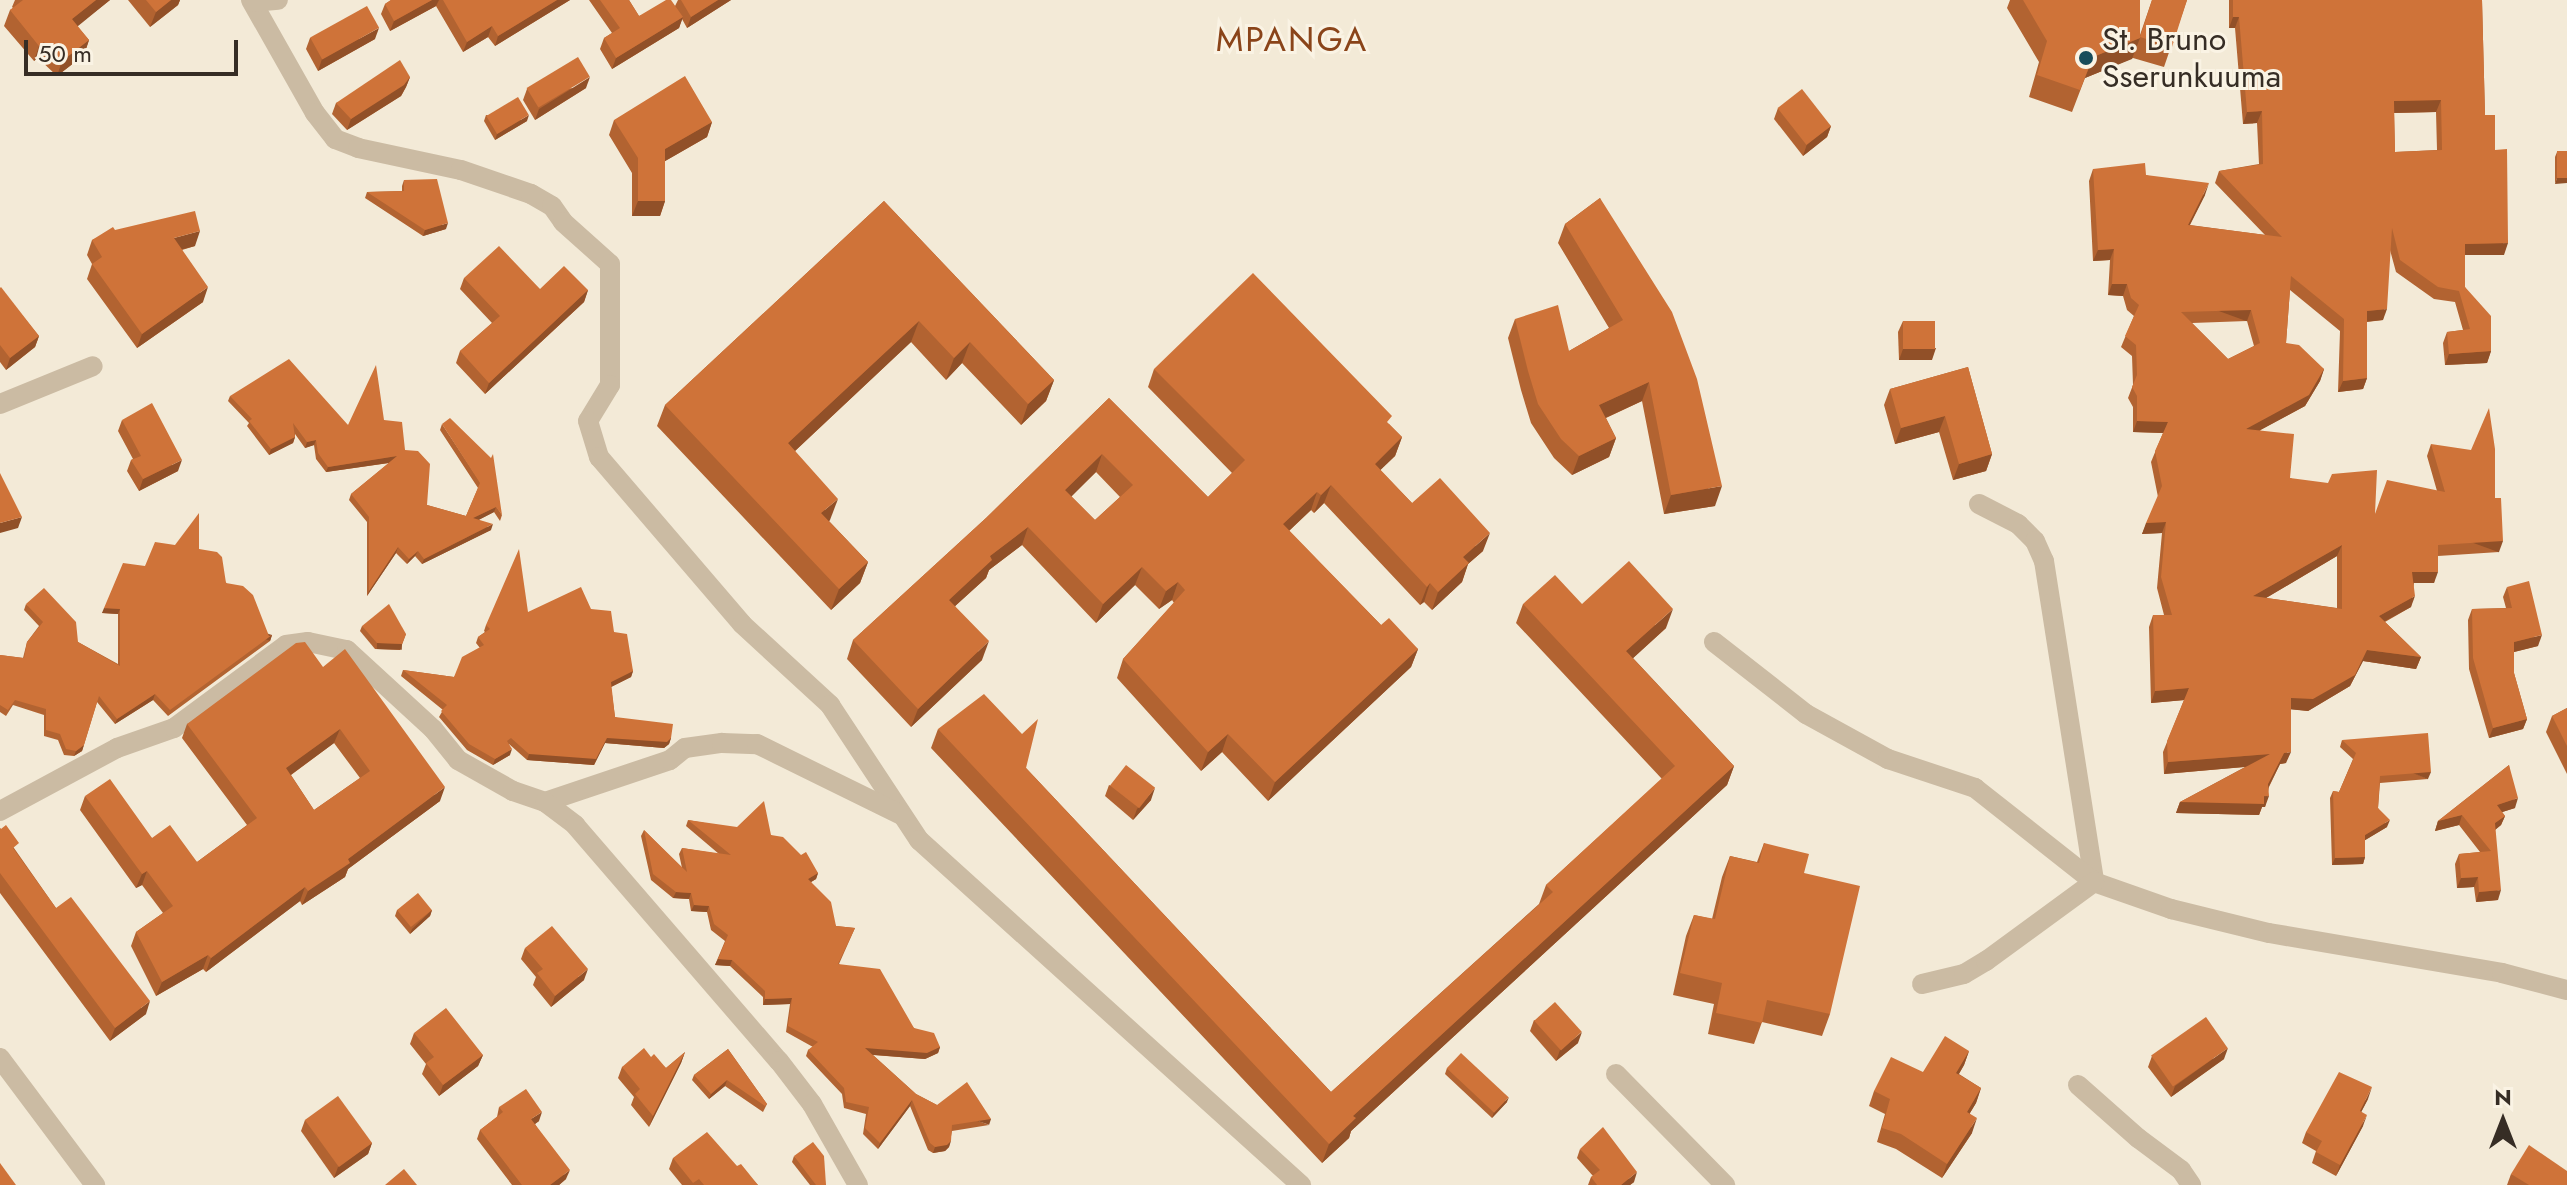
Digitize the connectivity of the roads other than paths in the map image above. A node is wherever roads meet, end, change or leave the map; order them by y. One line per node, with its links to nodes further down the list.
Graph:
1 (278, 0): 2 (street)
2 (252, 1): 9 (street)
3 (93, 366): 4 (street)
4 (0, 404)
5 (1979, 504): 10 (street)
6 (1714, 642): 10 (street)
7 (545, 802): 8 (street); 9 (street); 17 (street)
8 (0, 811)
9 (901, 815): 18 (street)
10 (2094, 882): 11 (street); 12 (street)
11 (1922, 984)
12 (2567, 990)
13 (0, 1058): 16 (street)
14 (1616, 1074): 19 (street)
15 (2078, 1085): 20 (street)
16 (95, 1185)
17 (858, 1185)
18 (1301, 1185)
19 (1725, 1185)
20 (2191, 1185)

